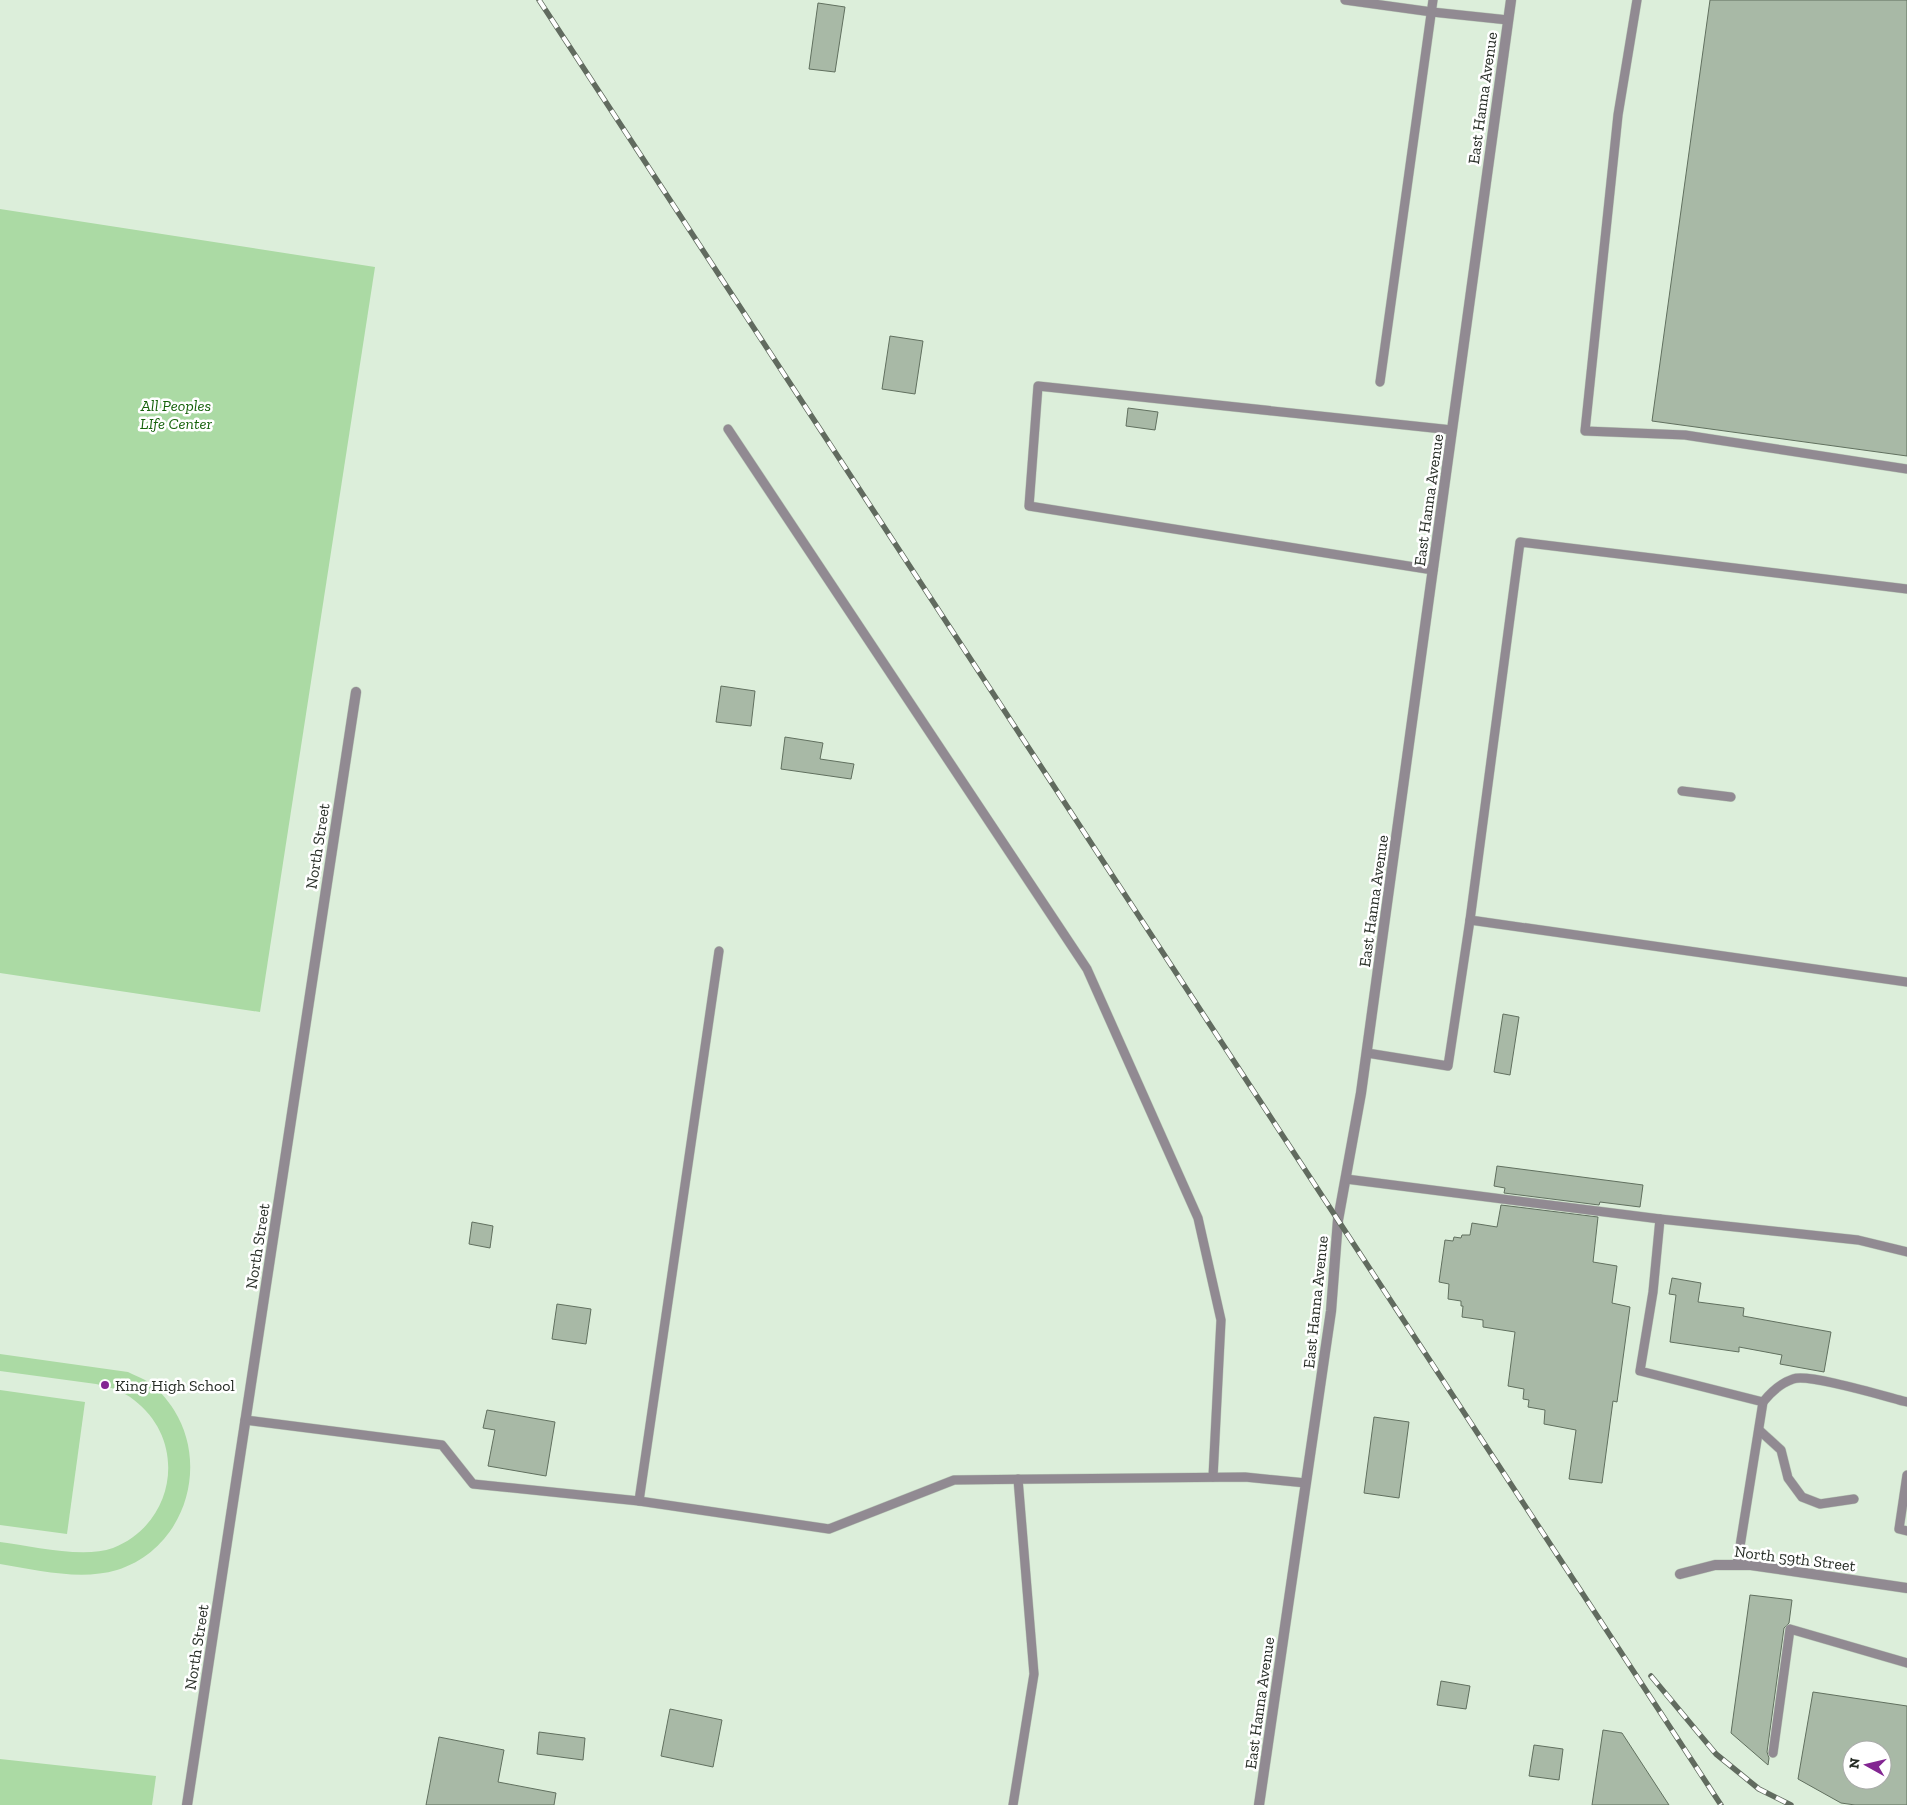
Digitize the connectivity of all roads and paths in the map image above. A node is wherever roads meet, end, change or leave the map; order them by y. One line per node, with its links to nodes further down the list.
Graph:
1 (1345, 0): 5 (lane)
2 (1433, 0): 5 (lane)
3 (1511, 0): 6 (street, East Hanna Avenue)
4 (1637, 0): 10 (lane)
5 (1432, 12): 6 (lane); 7 (lane)
6 (1508, 20): 9 (street, East Hanna Avenue)
7 (1380, 382)
8 (728, 429): 28 (lane)
9 (1452, 430): 11 (street, East Hanna Avenue); 11 (lane)
10 (1907, 469)
11 (1433, 570): 19 (street, East Hanna Avenue)
12 (1907, 589): 16 (lane)
13 (356, 692): 25 (street, North Street)
14 (1682, 791): 15 (lane)
15 (1730, 796)
16 (1470, 920): 18 (lane); 19 (lane)
17 (718, 950): 32 (lane)
18 (1907, 982)
19 (1367, 1053): 20 (street, East Hanna Avenue)
20 (1346, 1179): 21 (lane); 30 (street, East Hanna Avenue)
21 (1660, 1219): 22 (lane); 23 (lane)
22 (1907, 1252)
23 (1763, 1402): 24 (lane); 26 (lane)
24 (1907, 1402)
25 (245, 1420): 32 (lane); 39 (street, North Street)
26 (1758, 1430): 31 (lane); 34 (lane)
27 (1907, 1475): 33 (lane)
28 (1213, 1477): 29 (lane); 30 (lane)
29 (1018, 1479): 32 (lane); 40 (lane)
30 (1306, 1483): 41 (street, East Hanna Avenue)
31 (1854, 1499)
32 (639, 1501)
33 (1907, 1531)
34 (1737, 1565): 35 (street, North 59th Street); 36 (street, North 59th Street)
35 (1680, 1574)
36 (1907, 1588)
37 (1907, 1663): 38 (lane)
38 (1773, 1752)
39 (187, 1805)
40 (1013, 1805)
41 (1259, 1805)

